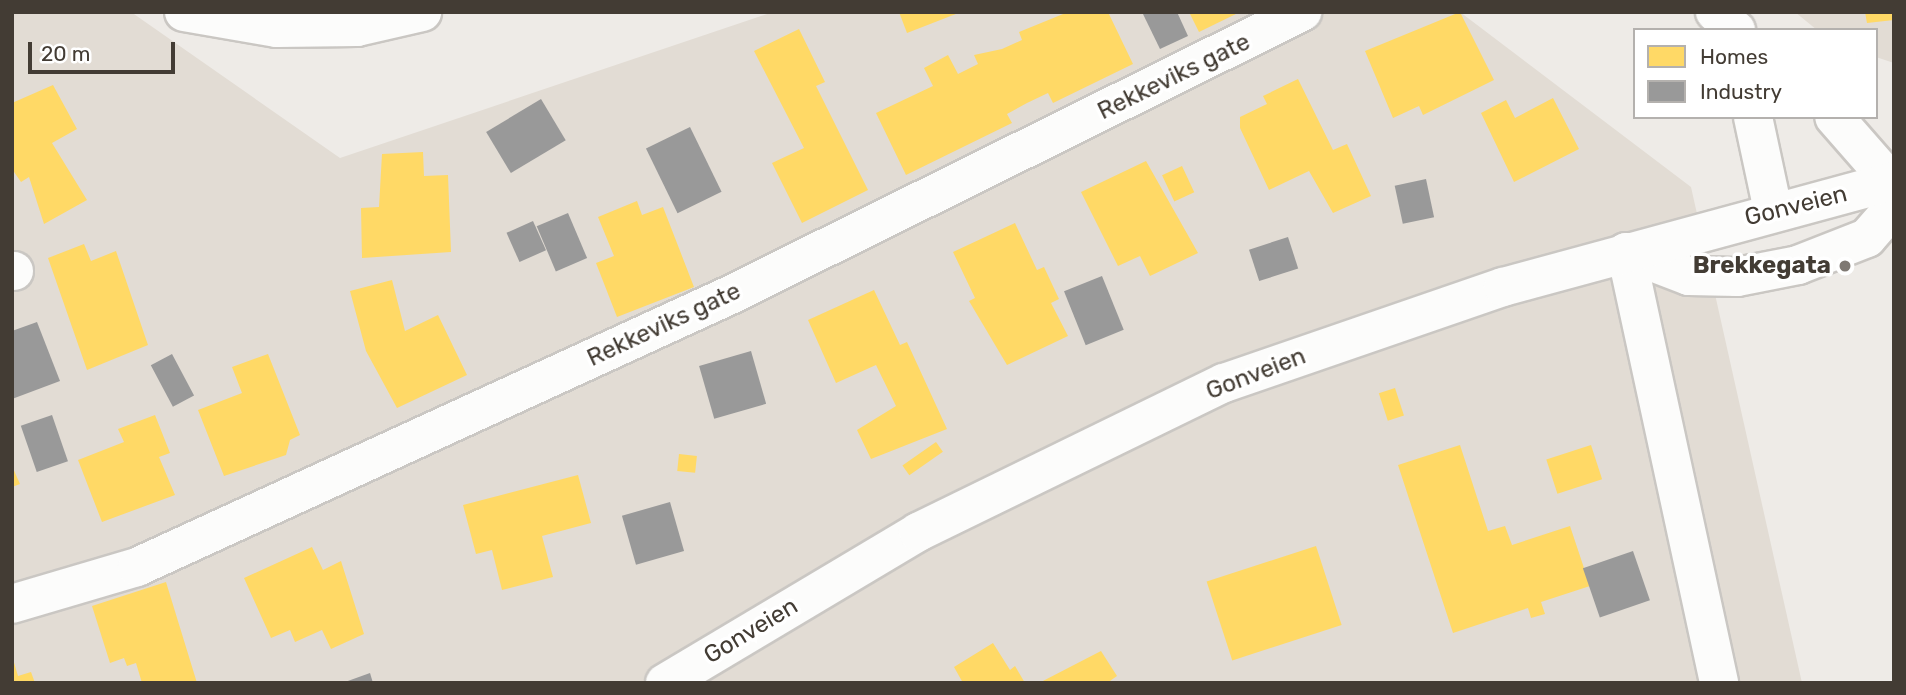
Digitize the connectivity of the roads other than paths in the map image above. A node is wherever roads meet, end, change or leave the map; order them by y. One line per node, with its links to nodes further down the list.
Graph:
1 (184, 12): 2 (street)
2 (422, 12)
3 (1301, 12): 9 (street, Rekkeviks gate)
4 (1753, 119): 7 (street)
5 (1837, 119): 6 (street)
6 (1893, 182): 7 (street, Gonveien); 8 (street)
7 (1773, 210): 8 (street, Gonveien)
8 (1626, 252): 10 (street, Gonveien); 11 (street)
9 (12, 604)
10 (665, 683)
11 (1719, 683)

